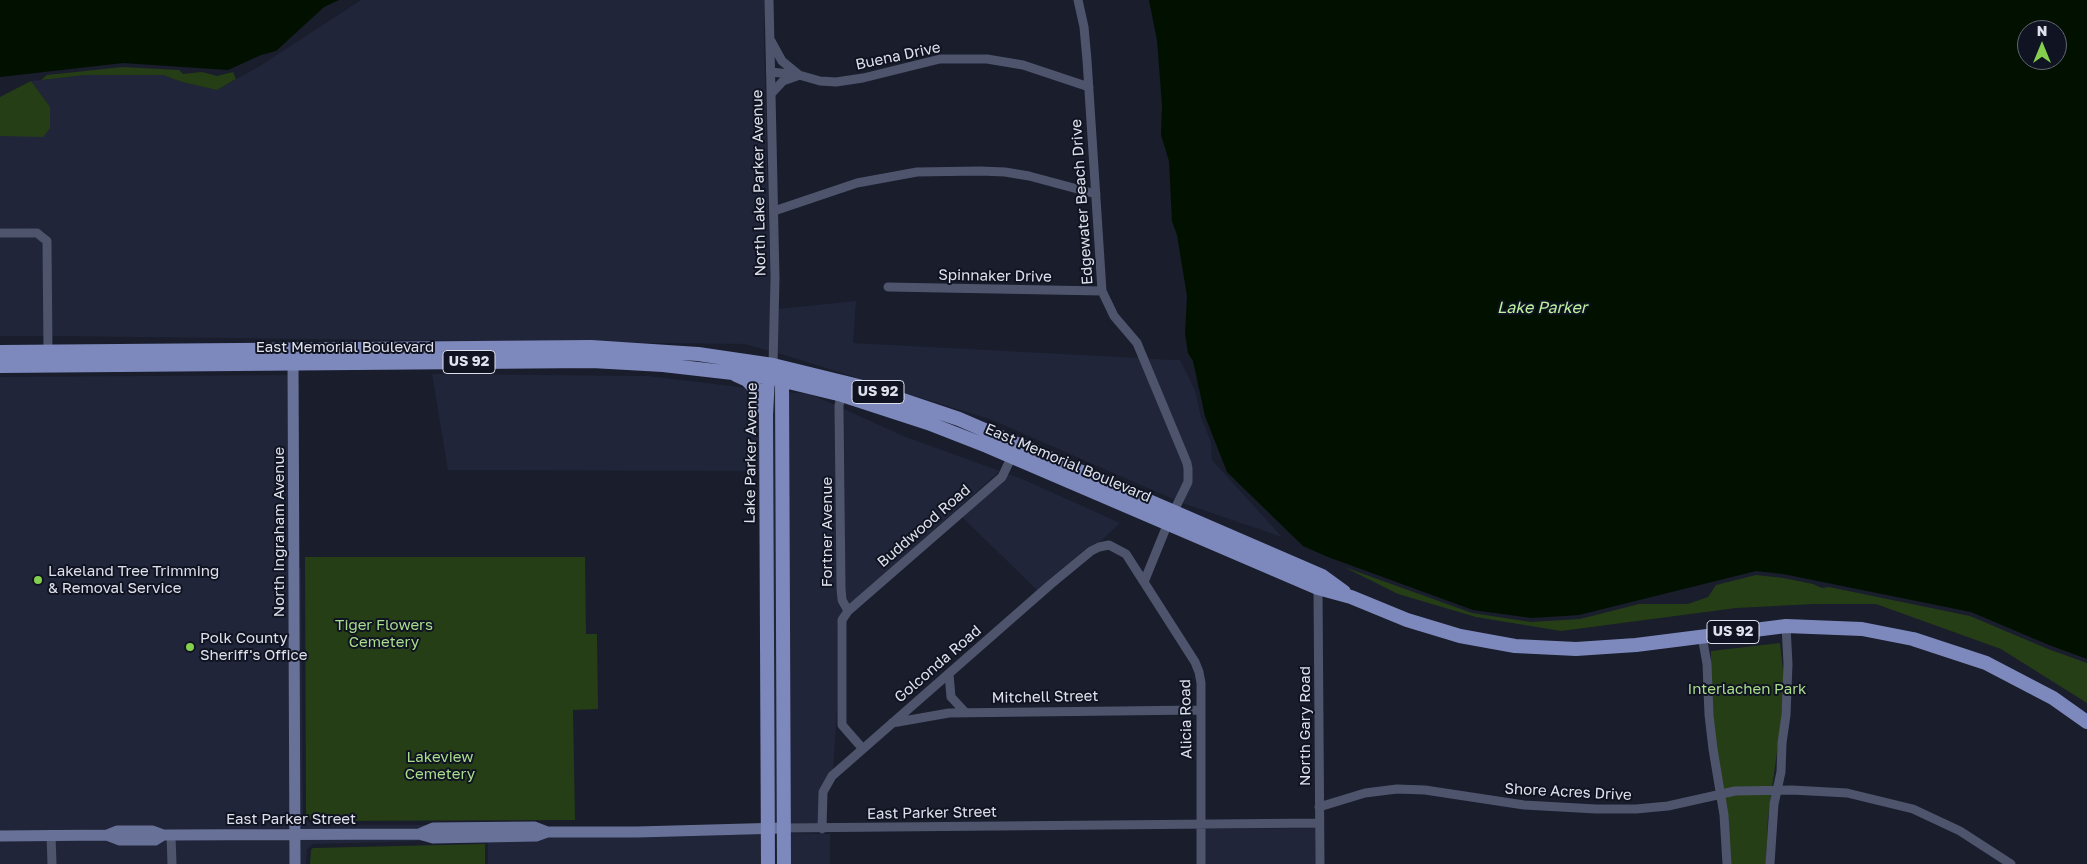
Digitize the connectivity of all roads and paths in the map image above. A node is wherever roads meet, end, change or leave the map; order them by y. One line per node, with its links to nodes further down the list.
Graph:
1 (770, 0): 3 (street, North Lake Parker Avenue)
2 (1078, 0): 6 (street, Edgewater Beach Drive)
3 (770, 38): 4 (street, North Lake Parker Avenue); 5 (street)
4 (771, 72): 5 (street, Buena Drive); 7 (street, North Lake Parker Avenue)
5 (799, 76): 6 (street, Buena Drive); 7 (street)
6 (1089, 87): 8 (street, Edgewater Beach Drive)
7 (771, 94): 9 (street, North Lake Parker Avenue)
8 (1096, 194): 9 (street); 12 (street, Edgewater Beach Drive)
9 (774, 210): 22 (street, North Lake Parker Avenue)
10 (0, 233): 16 (street)
11 (888, 288): 12 (street, Spinnaker Drive)
12 (1102, 291): 26 (street, Edgewater Beach Drive)
13 (524, 347): 17 (main road, East Memorial Boulevard / US 92); 18 (main road); 22 (main road, East Memorial Boulevard / US 92)
14 (126, 351): 16 (main road, East Memorial Boulevard / US 92); 17 (main road, East Memorial Boulevard / US 92); 19 (main road)
15 (0, 352): 16 (main road, East Memorial Boulevard / US 92)
16 (48, 352)
17 (293, 357): 18 (main road, East Memorial Boulevard / US 92); 19 (main road, East Memorial Boulevard / US 92); 48 (street, North Ingraham Avenue)
18 (491, 362): 21 (main road, East Memorial Boulevard / US 92)
19 (78, 365): 20 (main road, East Memorial Boulevard / US 92)
20 (0, 366)
21 (731, 372): 22 (main road, East Memorial Boulevard / US 92); 24 (main road)
22 (774, 374): 23 (main road, East Memorial Boulevard / US 92); 24 (main road, Lake Parker Avenue); 26 (main road, East Memorial Boulevard / US 92); 46 (main road, Lake Parker Avenue)
23 (842, 395): 25 (main road, East Memorial Boulevard / US 92); 31 (street, Fortner Avenue)
24 (766, 415): 45 (main road, Lake Parker Avenue)
25 (1012, 456): 26 (main road, East Memorial Boulevard / US 92); 31 (street, Buddwood Road)
26 (1171, 517): 28 (street, Edgewater Beach Drive); 29 (main road, East Memorial Boulevard / US 92); 30 (main road, East Memorial Boulevard / US 92)
27 (1109, 546): 28 (street, Alicia Road); 34 (street, Golconda Road)
28 (1144, 582): 35 (street, Alicia Road)
29 (1318, 588): 30 (main road, East Memorial Boulevard / US 92); 42 (street, North Gary Road)
30 (1346, 593): 33 (main road, East Memorial Boulevard / US 92)
31 (848, 612): 39 (street)
32 (1786, 626): 33 (main road, East Memorial Boulevard / US 92); 37 (main road, East Memorial Boulevard / US 92); 40 (street)
33 (1702, 636): 41 (street)
34 (949, 674): 36 (street); 38 (street, Golconda Road)
35 (1200, 710): 36 (street, Mitchell Street); 44 (street, Alicia Road)
36 (965, 712): 38 (street, Mitchell Street)
37 (2087, 722)
38 (892, 723): 39 (street, Golconda Road)
39 (863, 749): 47 (street, Golconda Road)
40 (1776, 791): 41 (street, Shore Acres Drive); 60 (street); 61 (street, Shore Acres Drive)
41 (1721, 793): 42 (street, Shore Acres Drive); 59 (street)
42 (1319, 807): 43 (street, North Gary Road)
43 (1319, 823): 44 (street, East Parker Street); 58 (street, North Gary Road)
44 (1201, 825): 47 (street, East Parker Street); 57 (street, Alicia Road)
45 (768, 828): 46 (street, East Parker Street); 48 (street, East Parker Street); 55 (main road, Lake Parker Avenue)
46 (783, 828): 47 (street, East Parker Street); 56 (main road, Lake Parker Avenue)
47 (822, 829)
48 (295, 834): 50 (street, East Parker Street); 54 (street, North Ingraham Avenue)
49 (50, 835): 50 (street, East Parker Street); 51 (street, East Parker Street); 52 (street)
50 (167, 835): 53 (street)
51 (0, 836)
52 (52, 864)
53 (172, 864)
54 (295, 864)
55 (768, 864)
56 (784, 864)
57 (1201, 864)
58 (1320, 864)
59 (1727, 864)
60 (1770, 864)
61 (2011, 864)

